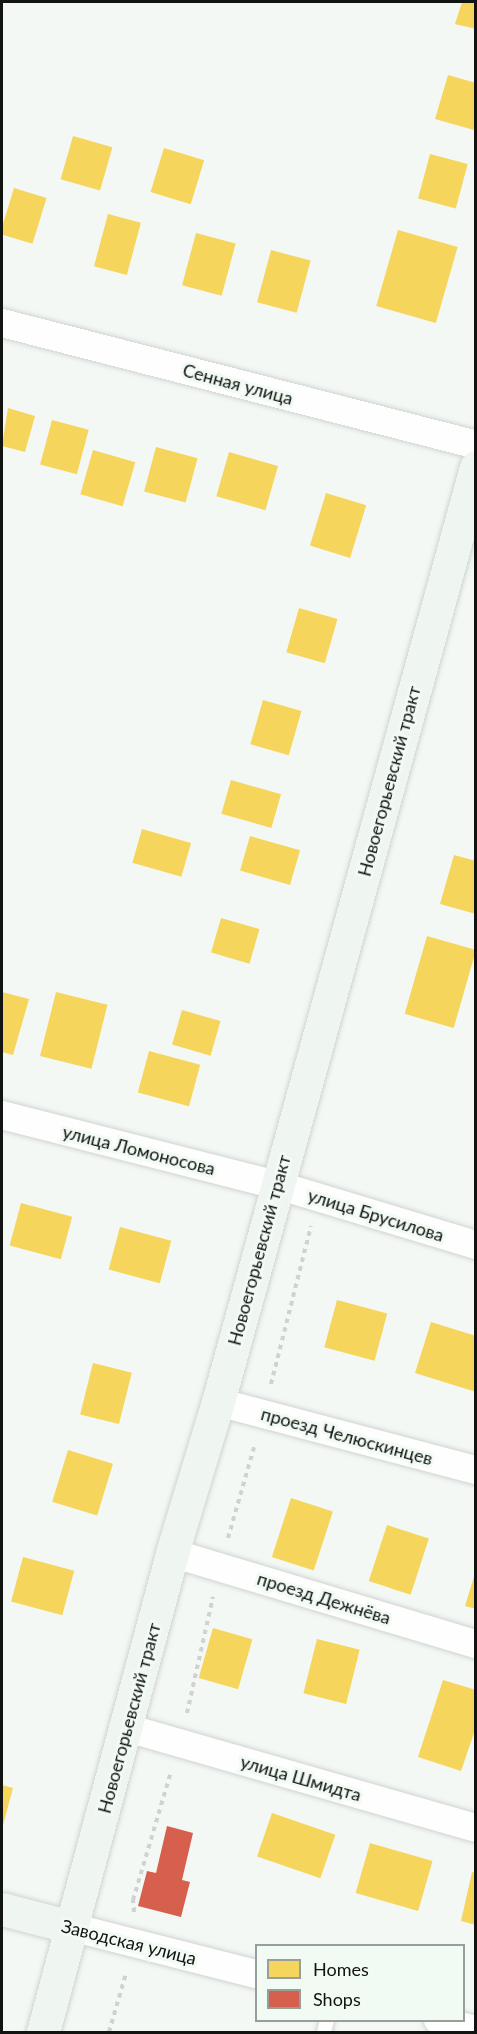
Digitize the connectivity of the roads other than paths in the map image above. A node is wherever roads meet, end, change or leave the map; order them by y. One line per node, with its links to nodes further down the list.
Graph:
1 (2, 323): 2 (street, Сенная улица)
2 (476, 446)
3 (476, 467): 5 (main road, Новоегорьевский тракт)
4 (2, 1114): 5 (street, улица Ломоносова)
5 (277, 1185): 6 (street, улица Брусилова); 7 (main road, Новоегорьевский тракт)
6 (476, 1245)
7 (218, 1402): 8 (street, проезд Челюскинцев); 9 (main road, Новоегорьевский тракт)
8 (476, 1470)
9 (172, 1553): 10 (street, проезд Дежнёва); 11 (main road, Новоегорьевский тракт)
10 (476, 1644)
11 (127, 1728): 12 (street, улица Шмидта); 14 (main road, Новоегорьевский тракт)
12 (476, 1828)
13 (2, 1909): 14 (main road, Заводская улица)
14 (71, 1927): 15 (street, Заводская улица); 18 (main road, Новоегорьевский тракт)
15 (255, 1974)
16 (446, 2022): 17 (street)
17 (476, 2030)
18 (43, 2032)

